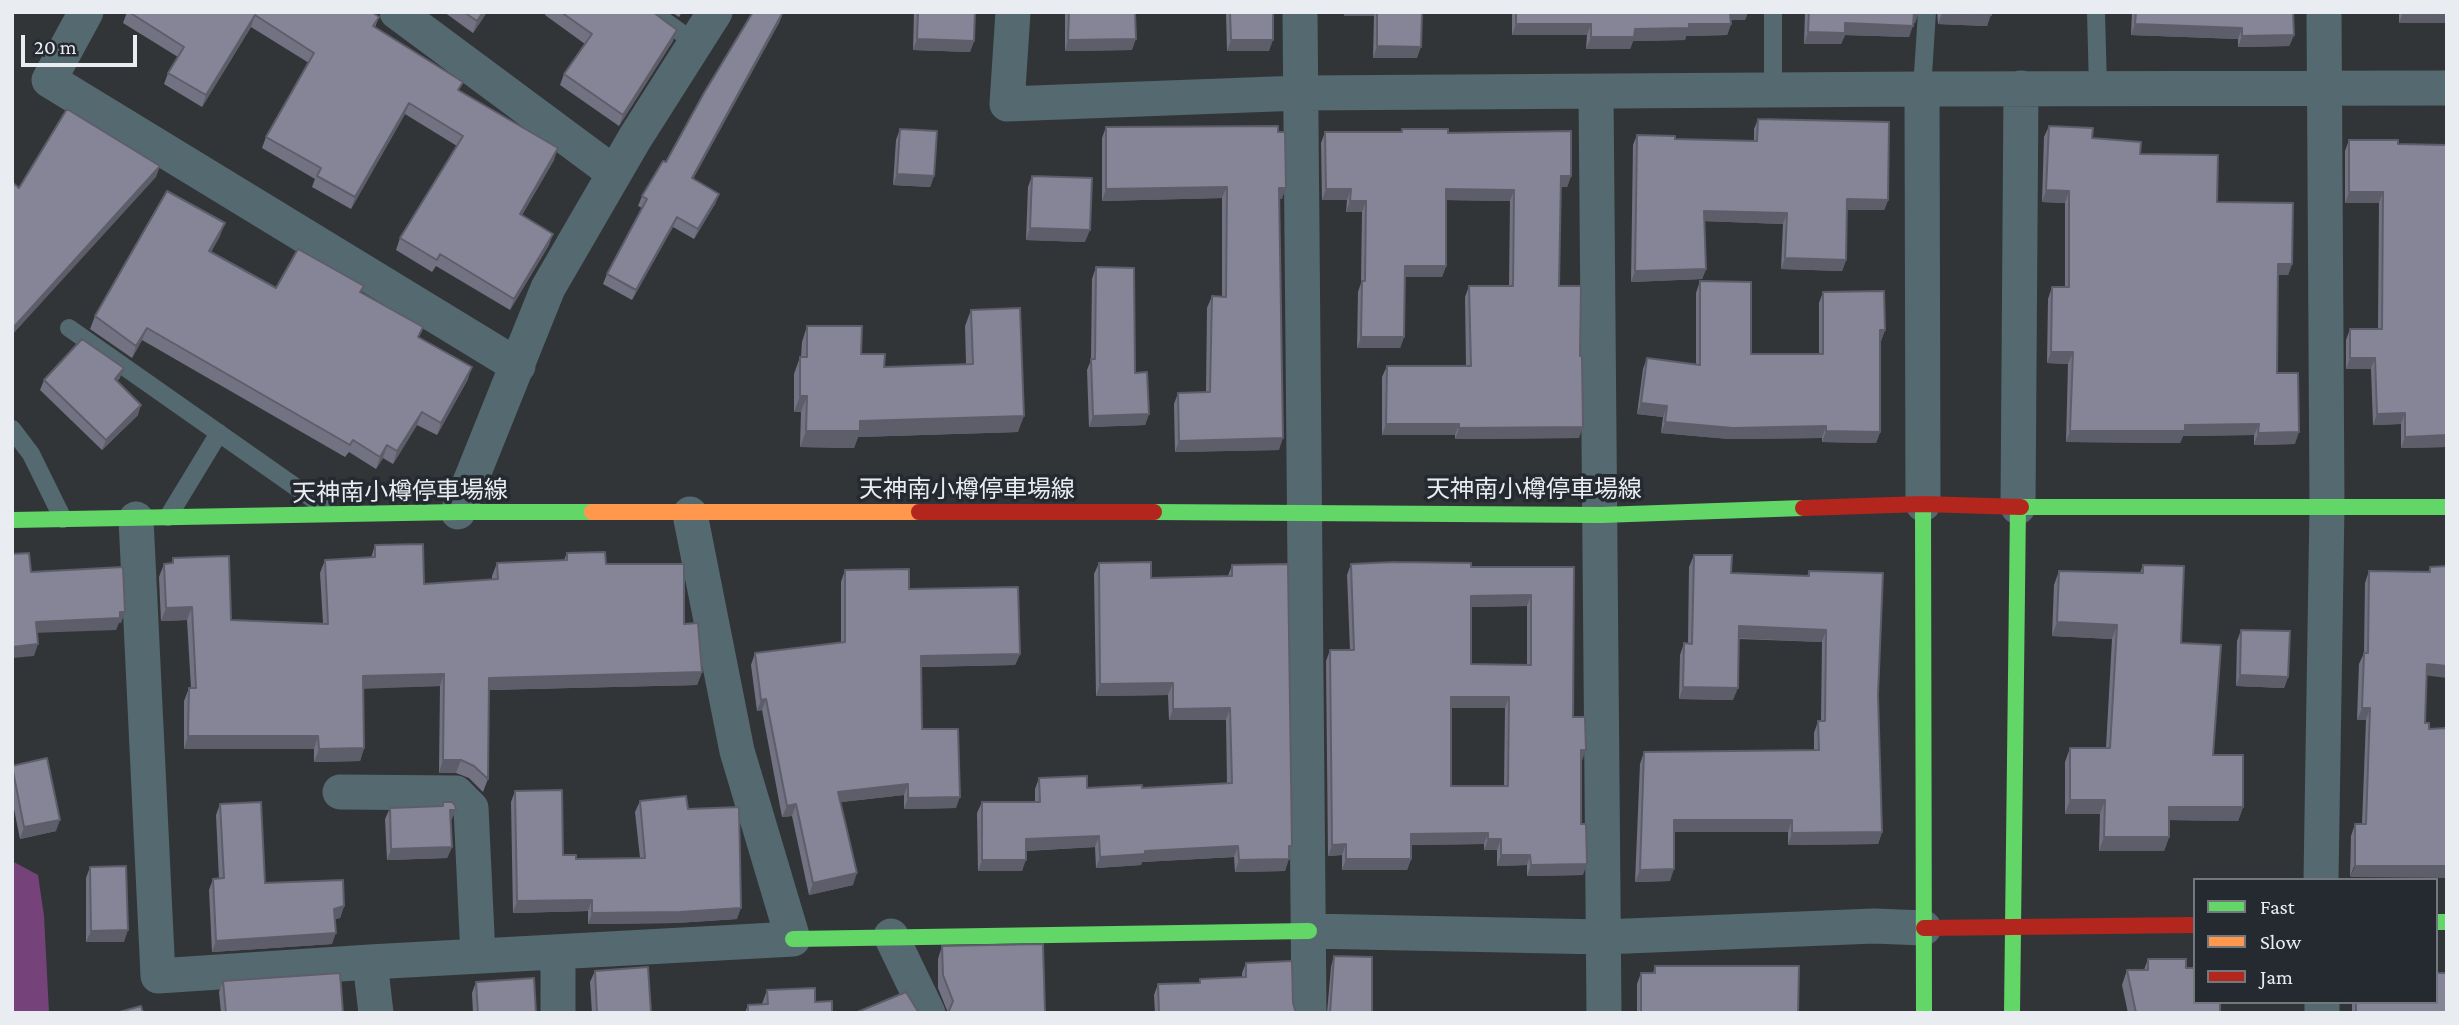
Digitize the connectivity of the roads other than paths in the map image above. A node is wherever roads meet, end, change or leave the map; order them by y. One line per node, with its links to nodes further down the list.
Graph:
1 (86, 12): 22 (street)
2 (397, 12): 20 (street)
3 (652, 12): 11 (lane)
4 (715, 12): 11 (street)
5 (1013, 12): 19 (street)
6 (1300, 12): 19 (street)
7 (1773, 12): 17 (lane)
8 (1927, 12): 16 (lane)
9 (2096, 12): 13 (lane)
10 (2324, 12): 14 (street)
11 (694, 43): 20 (street)
12 (2021, 88): 13 (street); 16 (street); 28 (street)
13 (2098, 88): 14 (street)
14 (2325, 88): 15 (street); 26 (street)
15 (2447, 88)
16 (1922, 89): 17 (street); 25 (street)
17 (1773, 90): 18 (street)
18 (1596, 92): 19 (street); 32 (street)
19 (1301, 93): 30 (street)
20 (614, 173): 22 (street)
21 (69, 328): 24 (lane)
22 (517, 366): 29 (street)
23 (12, 429): 34 (lane)
24 (219, 433): 33 (lane); 35 (lane)
25 (1923, 503): 28 (main road, 天神南小樽停車場線); 32 (main road, 天神南小樽停車場線); 41 (main road)
26 (2327, 506): 27 (main road, 天神南小樽停車場線); 28 (main road, 天神南小樽停車場線); 38 (street)
27 (2447, 507)
28 (2018, 508): 40 (main road)
29 (458, 512): 31 (main road, 天神南小樽停車場線); 33 (main road, 天神南小樽停車場線)
30 (1306, 512): 31 (main road, 天神南小樽停車場線); 32 (main road, 天神南小樽停車場線); 42 (street)
31 (690, 514): 45 (street)
32 (1601, 514): 44 (street)
33 (336, 515): 35 (main road, 天神南小樽停車場線)
34 (63, 519): 35 (main road, 天神南小樽停車場線); 36 (main road, 天神南小樽停車場線)
35 (151, 519): 48 (street)
36 (12, 520)
37 (340, 792): 47 (street)
38 (2321, 878)
39 (2193, 925): 40 (main road)
40 (2012, 927): 41 (main road); 55 (main road)
41 (1924, 928): 44 (street); 54 (main road)
42 (1309, 931): 43 (main road); 44 (street); 52 (street)
43 (891, 936): 45 (main road); 51 (street)
44 (1603, 937): 53 (street)
45 (793, 939): 46 (street)
46 (558, 952): 47 (street); 50 (street)
47 (478, 956): 48 (street)
48 (370, 962): 49 (street)
49 (376, 1013)
50 (558, 1013)
51 (928, 1013)
52 (1309, 1013)
53 (1604, 1013)
54 (1924, 1013)
55 (2012, 1013)

